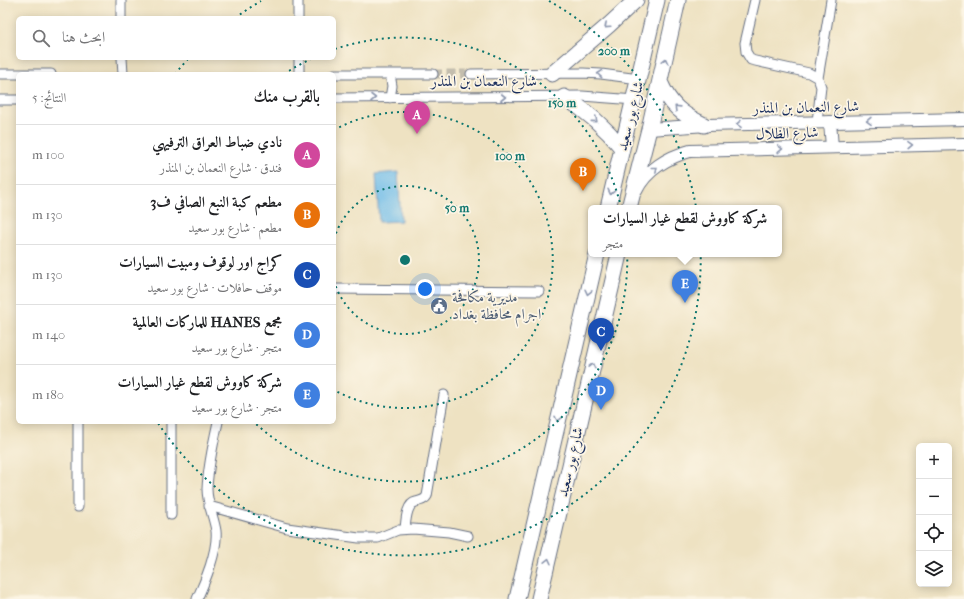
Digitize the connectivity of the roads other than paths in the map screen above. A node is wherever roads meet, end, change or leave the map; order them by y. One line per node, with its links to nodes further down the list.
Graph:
1 (121, 0): 8 (street)
2 (298, 0): 9 (street)
3 (636, 0): 20 (main road, one-way to 20)
4 (657, 0): 22 (main road, شارع بور سعيد)
5 (678, 0): 23 (main road, شارع بور سعيد, one-way to 5)
6 (755, 0): 21 (street)
7 (831, 0): 21 (street)
8 (121, 16)
9 (298, 16)
10 (122, 60): 12 (street)
11 (299, 60): 13 (street)
12 (123, 72)
13 (299, 72)
14 (0, 74): 15 (street)
15 (16, 74)
16 (336, 74): 17 (street, شارع النعمان بن المنذر)
17 (390, 74): 18 (street, شارع النعمان بن المنذر); 26 (street)
18 (433, 74)
19 (471, 74): 20 (street, شارع النعمان بن المنذر)
20 (552, 74): 22 (street, شارع النعمان بن المنذر, one-way to 20)
21 (818, 78): 31 (street)
22 (639, 79): 28 (main road, شارع بور سعيد)
23 (660, 82): 33 (main road, one-way to 23); 34 (main road, شارع بور سعيد)
24 (564, 97): 26 (street, شارع النعمان بن المنذر, one-way to 24); 28 (street, شارع النعمان بن المنذر); 37 (main road, one-way to 37)
25 (336, 98): 26 (street, شارع النعمان بن المنذر, one-way to 26)
26 (390, 98)
27 (0, 100): 29 (street)
28 (635, 100): 37 (main road, شارع بور سعيد)
29 (16, 101)
30 (964, 119): 32 (street, شارع النعمان بن المنذر, one-way to 32)
31 (818, 122): 32 (street, شارع النعمان بن المنذر); 33 (street, شارع النعمان بن المنذر, one-way to 33)
32 (830, 122): 36 (street)
33 (704, 125): 34 (street, شارع النعمان بن المنذر)
34 (649, 129): 38 (main road, شارع بور سعيد)
35 (964, 144): 36 (street, شارع الظلال, one-way to 35)
36 (832, 147): 38 (street, شارع الظلال, one-way to 36)
37 (622, 148): 39 (main road, شارع بور سعيد, one-way to 39)
38 (630, 204)
39 (609, 205)
40 (596, 257): 54 (main road, شارع بور سعيد, one-way to 54)
41 (618, 257): 55 (main road, شارع بور سعيد, one-way to 41)
42 (336, 289): 43 (street)
43 (539, 291)
44 (444, 395): 51 (street)
45 (78, 424): 49 (street)
46 (170, 424): 50 (street)
47 (218, 424): 48 (street)
48 (209, 506): 51 (street); 53 (street)
49 (78, 507)
50 (170, 515)
51 (405, 529): 52 (street)
52 (468, 536)
53 (197, 599)
54 (517, 599)
55 (539, 599)

